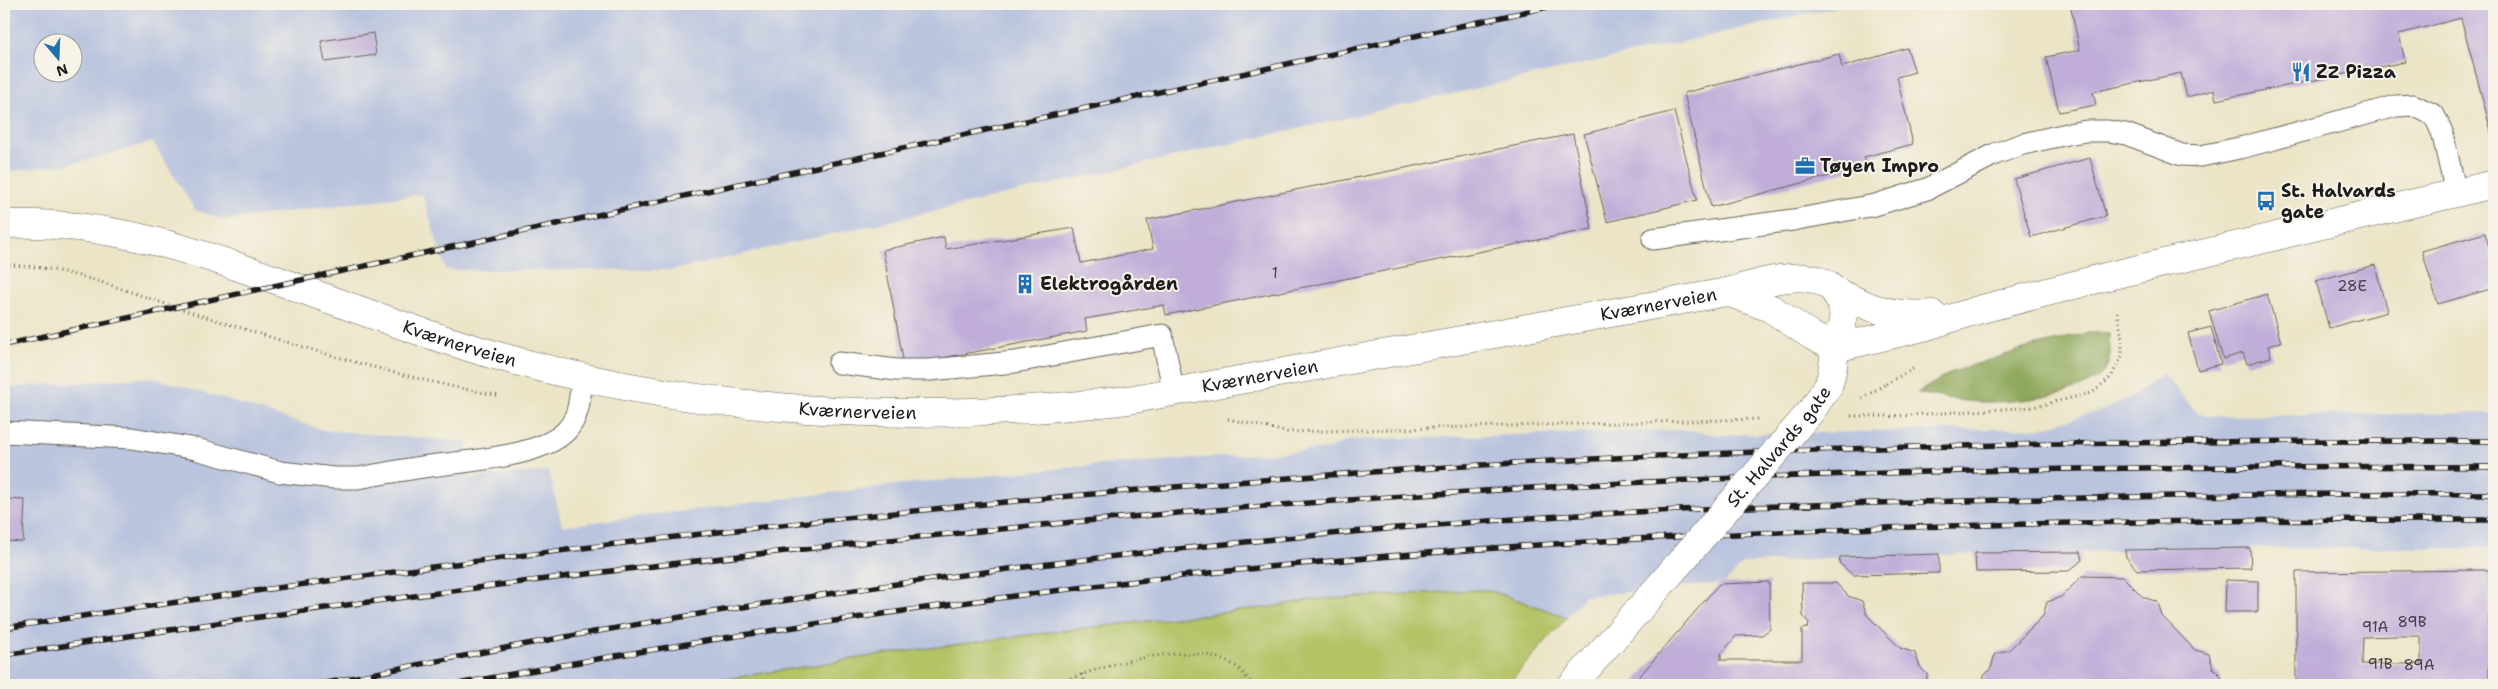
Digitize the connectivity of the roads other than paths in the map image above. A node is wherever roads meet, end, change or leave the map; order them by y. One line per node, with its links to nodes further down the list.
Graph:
1 (2494, 184): 2 (main road)
2 (2456, 193): 4 (lane); 7 (main road)
3 (4, 224): 10 (main road, Kværnerveien)
4 (1654, 239)
5 (1835, 291): 6 (main road, Kværnerveien); 7 (main road, Kværnerveien); 8 (main road)
6 (1727, 292): 8 (main road, Kværnerveien); 11 (main road, Kværnerveien)
7 (1978, 310): 8 (main road)
8 (1836, 348): 13 (main road, St. Halvards gate, bridge)
9 (840, 363): 11 (lane)
10 (582, 377): 11 (main road, Kværnerveien); 12 (lane)
11 (1174, 393)
12 (4, 432)
13 (1572, 685)

